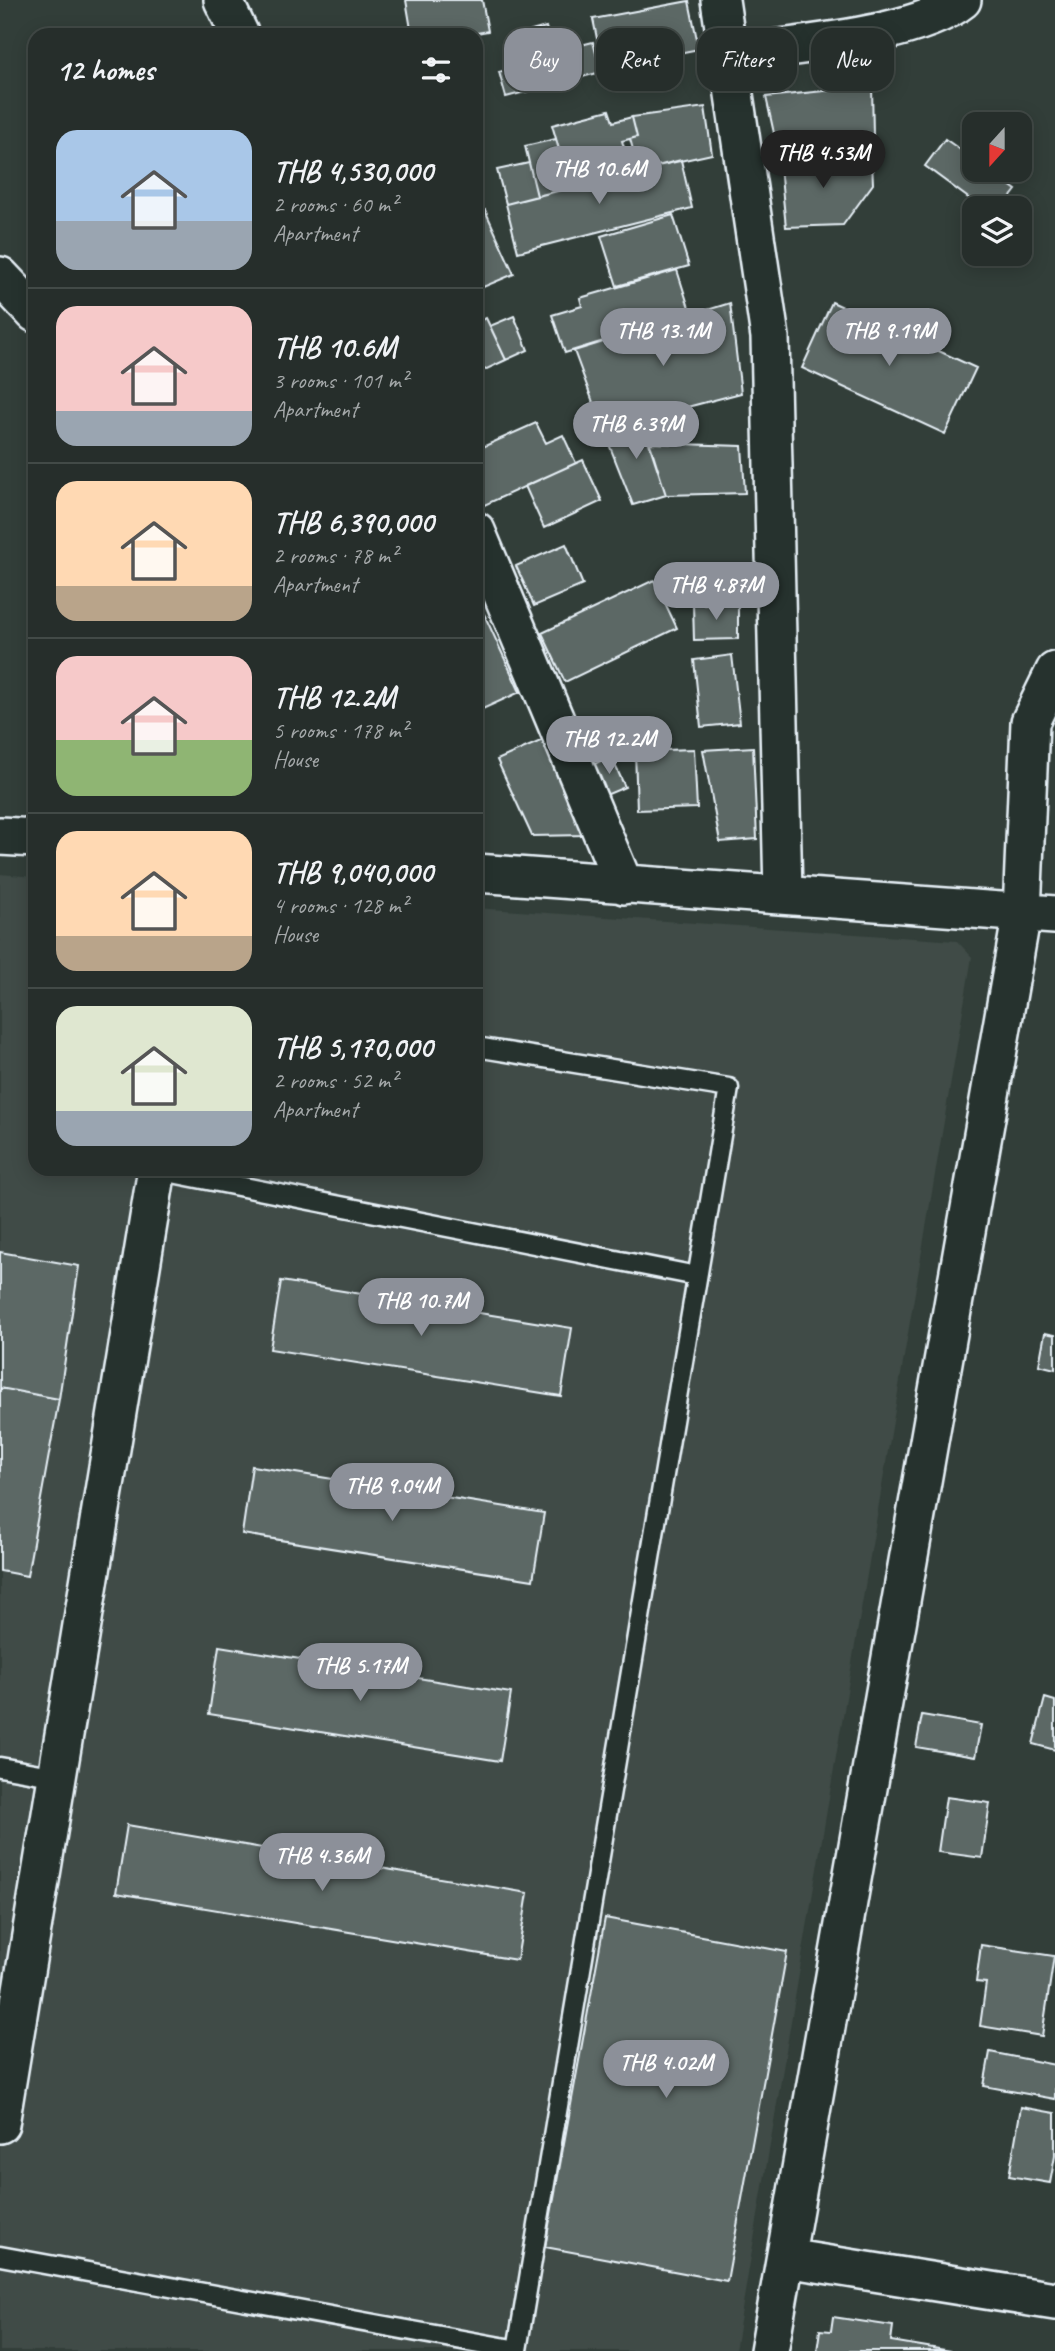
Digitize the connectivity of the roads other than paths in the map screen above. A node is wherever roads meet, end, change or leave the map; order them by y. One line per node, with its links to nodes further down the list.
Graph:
1 (223, 0): 4 (street)
2 (720, 0): 5 (street)
3 (961, 0): 6 (street)
4 (237, 28)
5 (725, 28)
6 (797, 44)
7 (734, 91): 16 (street)
8 (0, 276): 9 (street)
9 (28, 306)
10 (483, 548): 15 (street)
11 (1055, 671): 17 (street)
12 (0, 836): 13 (street)
13 (28, 838)
14 (483, 874): 15 (street)
15 (624, 884): 16 (street)
16 (783, 894): 17 (street)
17 (1038, 914): 26 (street)
18 (483, 1048): 21 (lane)
19 (156, 1176): 23 (street)
20 (192, 1176): 21 (lane)
21 (697, 1276): 25 (lane)
22 (0, 1767): 23 (lane)
23 (57, 1777): 24 (street)
24 (0, 2124)
25 (0, 2256)
26 (786, 2258): 27 (street); 28 (street)
27 (1055, 2301)
28 (769, 2351)

